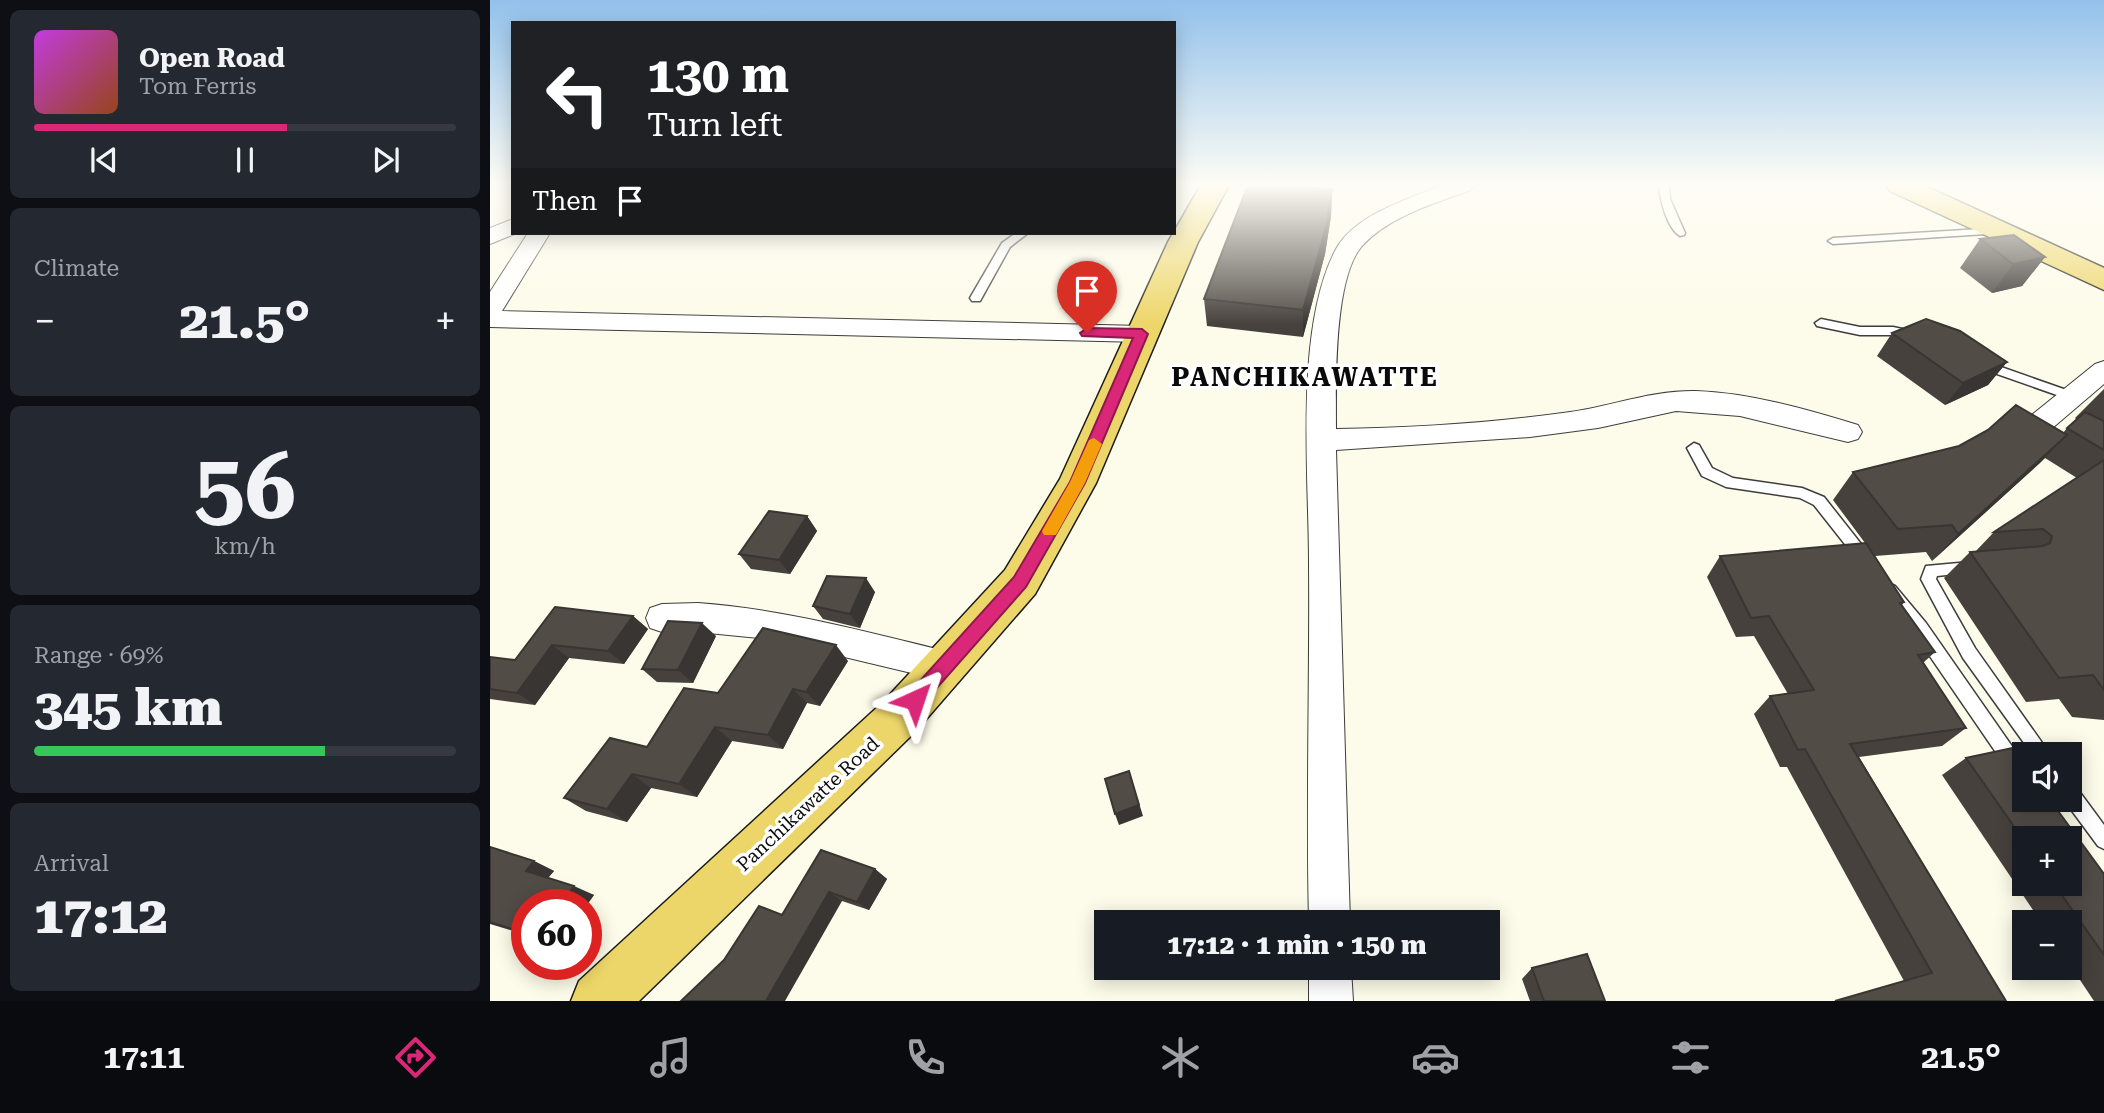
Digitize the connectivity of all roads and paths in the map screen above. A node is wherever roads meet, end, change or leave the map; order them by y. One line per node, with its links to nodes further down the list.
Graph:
1 (1181, 232): 13 (main road, Panchikawatte Road)
2 (1367, 232): 20 (street)
3 (1986, 232): 7 (lane)
4 (2000, 232): 8 (main road)
5 (538, 235): 10 (street)
6 (1020, 235): 9 (lane)
7 (1833, 241)
8 (2104, 280)
9 (976, 298)
10 (490, 311)
11 (490, 319): 13 (street)
12 (1821, 324): 14 (lane)
13 (1142, 334): 24 (main road, Panchikawatte Road)
14 (1922, 337)
15 (1972, 359): 17 (lane)
16 (2104, 370): 17 (street)
17 (2071, 396): 18 (street)
18 (2051, 427)
19 (1848, 432): 20 (street)
20 (1323, 440): 29 (street)
21 (1694, 448): 26 (lane)
22 (1986, 566): 25 (lane)
23 (662, 618): 24 (street)
24 (945, 666): 31 (main road, Panchikawatte Road)
25 (2033, 742)
26 (2012, 761)
27 (2082, 810): 28 (lane)
28 (2104, 840)
29 (1329, 910)
30 (1330, 980): 32 (street)
31 (599, 1001)
32 (1331, 1001)

